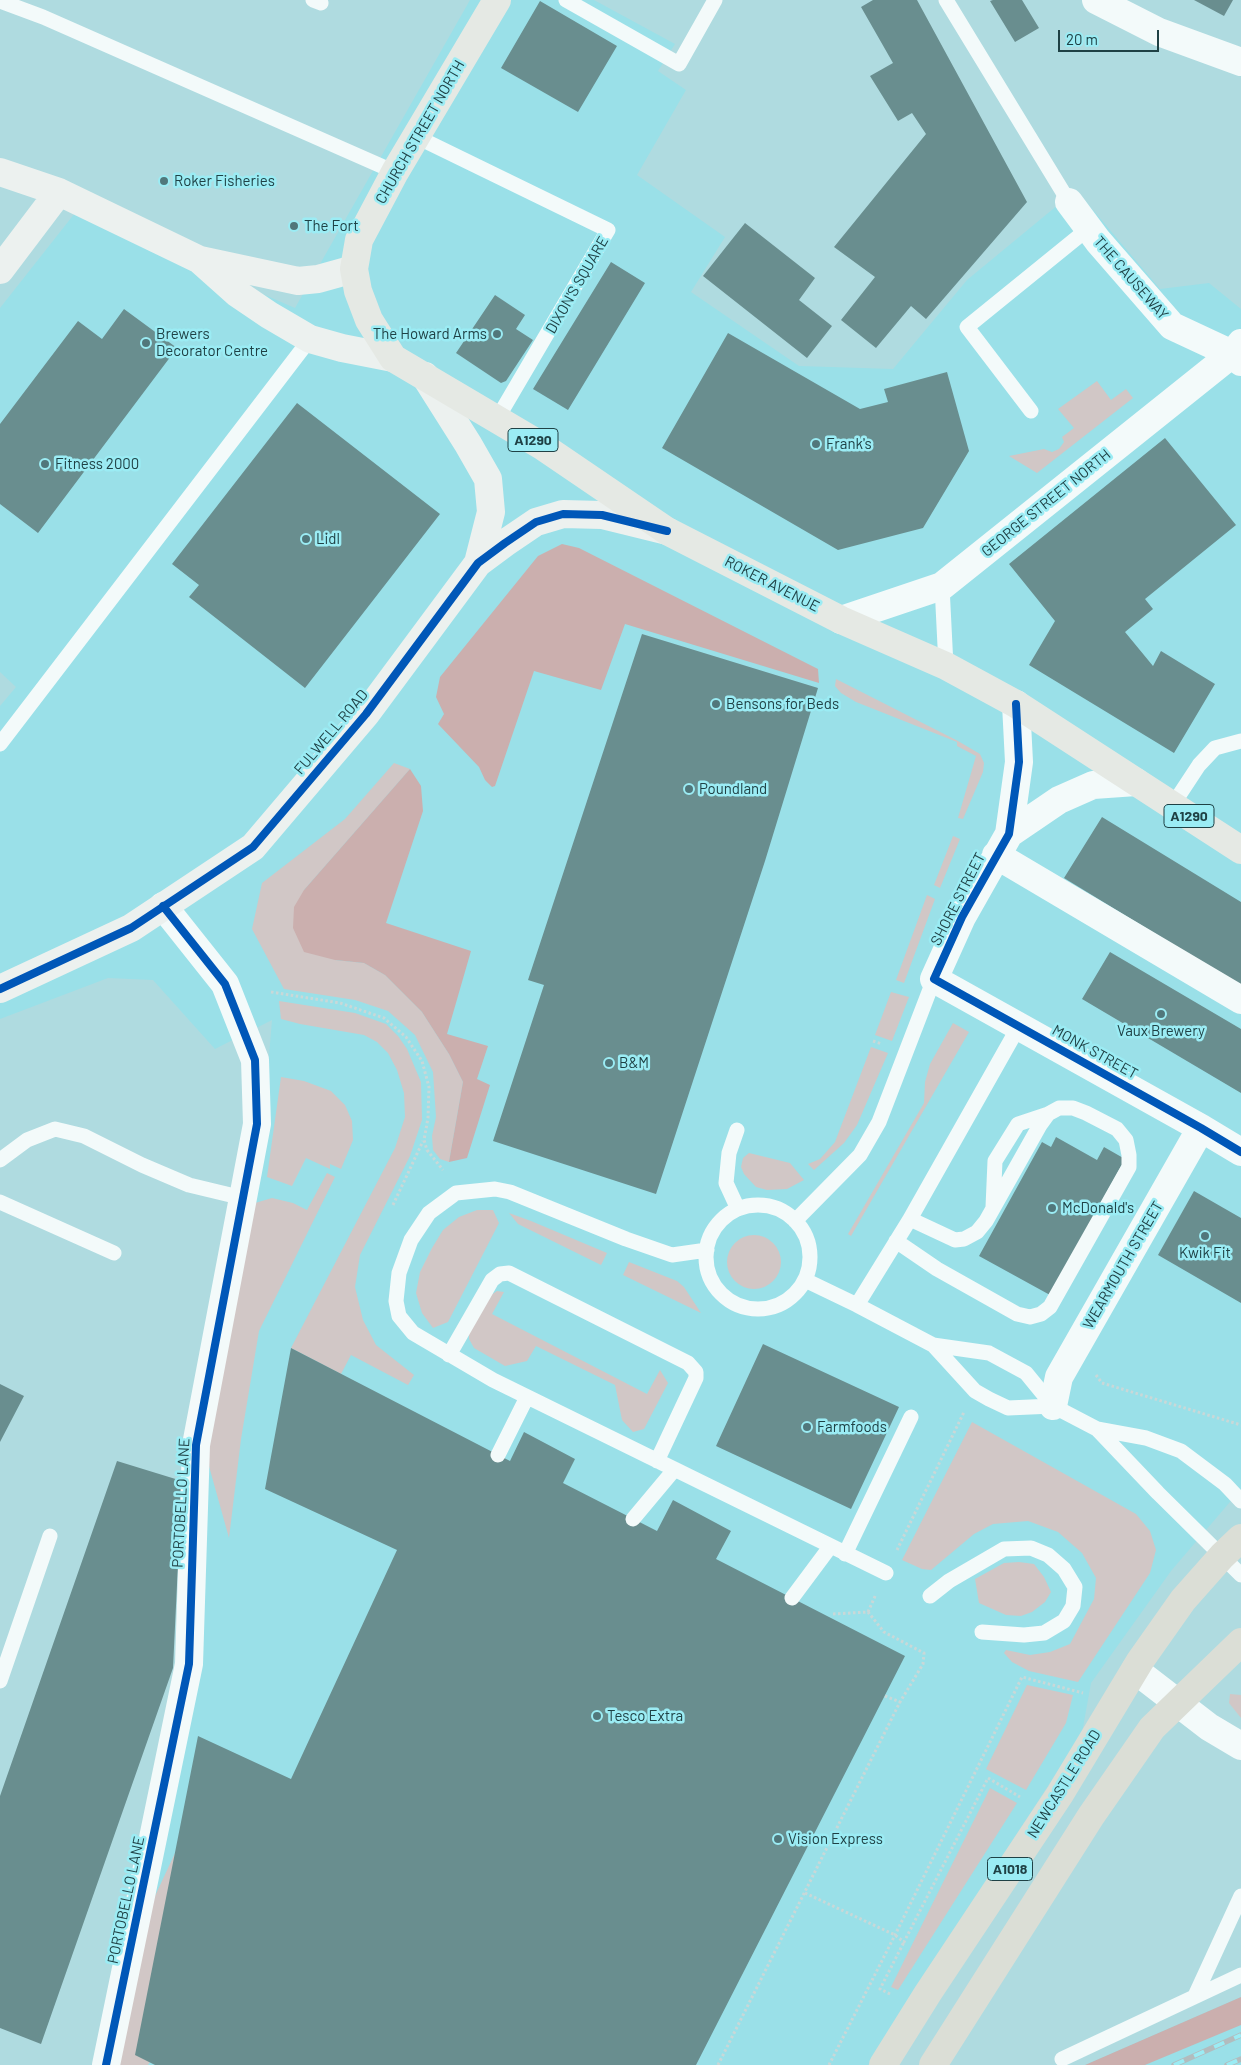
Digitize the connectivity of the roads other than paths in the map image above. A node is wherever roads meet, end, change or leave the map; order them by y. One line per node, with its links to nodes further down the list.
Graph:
1 (497, 0): 8 (main road, CHURCH STREET NORTH / A1290)
2 (566, 0): 3 (lane)
3 (715, 0)
4 (946, 0): 12 (lane)
5 (1096, 0): 7 (street)
6 (0, 1): 10 (lane)
7 (1241, 62)
8 (417, 137): 10 (main road, CHURCH STREET NORTH / A1290); 22 (lane, DIXON'S SQUARE)
9 (0, 172): 11 (street)
10 (396, 172): 15 (main road, CHURCH STREET NORTH / A1290)
11 (59, 192): 14 (street); 16 (street)
12 (1069, 202): 13 (street, THE CAUSEWAY)
13 (1089, 228): 18 (street, THE CAUSEWAY); 21 (lane)
14 (200, 260): 15 (street); 17 (street)
15 (354, 268): 19 (main road, ROKER AVENUE / A1290)
16 (0, 270)
17 (310, 339): 19 (street); 30 (lane)
18 (1238, 353): 25 (street, GEORGE STREET NORTH)
19 (393, 358): 20 (main road, ROKER AVENUE / A1290)
20 (426, 376): 22 (main road, ROKER AVENUE / A1290); 24 (street, FULWELL ROAD)
21 (1031, 411)
22 (498, 420): 23 (main road, ROKER AVENUE / A1290)
23 (667, 532): 24 (street, FULWELL ROAD); 26 (main road, ROKER AVENUE / A1290)
24 (478, 562): 35 (street, FULWELL ROAD)
25 (942, 586): 26 (street, GEORGE STREET NORTH); 27 (lane)
26 (842, 620): 27 (main road, ROKER AVENUE / A1290)
27 (946, 666): 28 (main road, ROKER AVENUE / A1290)
28 (1016, 704): 31 (main road, ROKER AVENUE / A1290); 33 (street)
29 (1241, 741): 32 (lane)
30 (0, 744)
31 (1136, 782): 32 (main road, ROKER AVENUE / A1290); 33 (street)
32 (1172, 806): 34 (main road, ROKER AVENUE / A1290)
33 (1002, 844): 36 (street, SHORE STREET); 38 (street)
34 (1241, 850)
35 (164, 906): 37 (street, FULWELL ROAD); 45 (street, PORTOBELLO LANE)
36 (934, 979): 39 (street, MONK STREET); 50 (lane)
37 (0, 989)
38 (1241, 1000)
39 (1019, 1026): 41 (street, MONK STREET); 49 (lane)
40 (1048, 1114): 47 (lane); 47 (lane); 51 (lane)
41 (1201, 1128): 43 (street, MONK STREET); 59 (street, WEARMOUTH STREET)
42 (737, 1130): 48 (lane)
43 (1241, 1152)
44 (0, 1160): 45 (lane)
45 (243, 1198): 85 (street, PORTOBELLO LANE)
46 (0, 1202): 53 (lane)
47 (993, 1208): 49 (lane)
48 (738, 1209): 50 (lane); 52 (lane)
49 (910, 1219): 51 (lane)
50 (795, 1221): 54 (lane)
51 (896, 1241): 55 (lane)
52 (707, 1250): 54 (lane); 57 (lane)
53 (114, 1253)
54 (805, 1280): 55 (lane)
55 (857, 1305): 56 (lane)
56 (933, 1345): 59 (lane); 59 (lane)
57 (449, 1355): 58 (lane); 63 (lane)
58 (527, 1397): 62 (lane); 63 (lane)
59 (1053, 1406): 61 (lane)
60 (911, 1417): 70 (lane)
61 (1098, 1430): 65 (lane); 69 (lane)
62 (498, 1455)
63 (657, 1461): 64 (lane)
64 (674, 1470): 66 (lane); 68 (lane)
65 (1241, 1501)
66 (633, 1519)
67 (50, 1536): 78 (lane)
68 (830, 1547): 70 (lane); 74 (lane)
69 (1232, 1547): 72 (lane); 77 (highway, NEWCASTLE ROAD / A1018)
70 (845, 1554): 71 (lane)
71 (886, 1573)
72 (1241, 1575)
73 (930, 1596): 75 (lane)
74 (792, 1598)
75 (982, 1632)
76 (1241, 1642): 79 (highway, A1018)
77 (1134, 1670): 79 (street); 86 (highway, NEWCASTLE ROAD / A1018)
78 (0, 1682)
79 (1178, 1702): 80 (street); 87 (highway, A1018)
80 (1241, 1746)
81 (1241, 1896): 83 (lane)
82 (1241, 1975): 83 (lane)
83 (1195, 1996): 84 (lane)
84 (1062, 2059)
85 (106, 2065)
86 (883, 2065)
87 (933, 2065)

